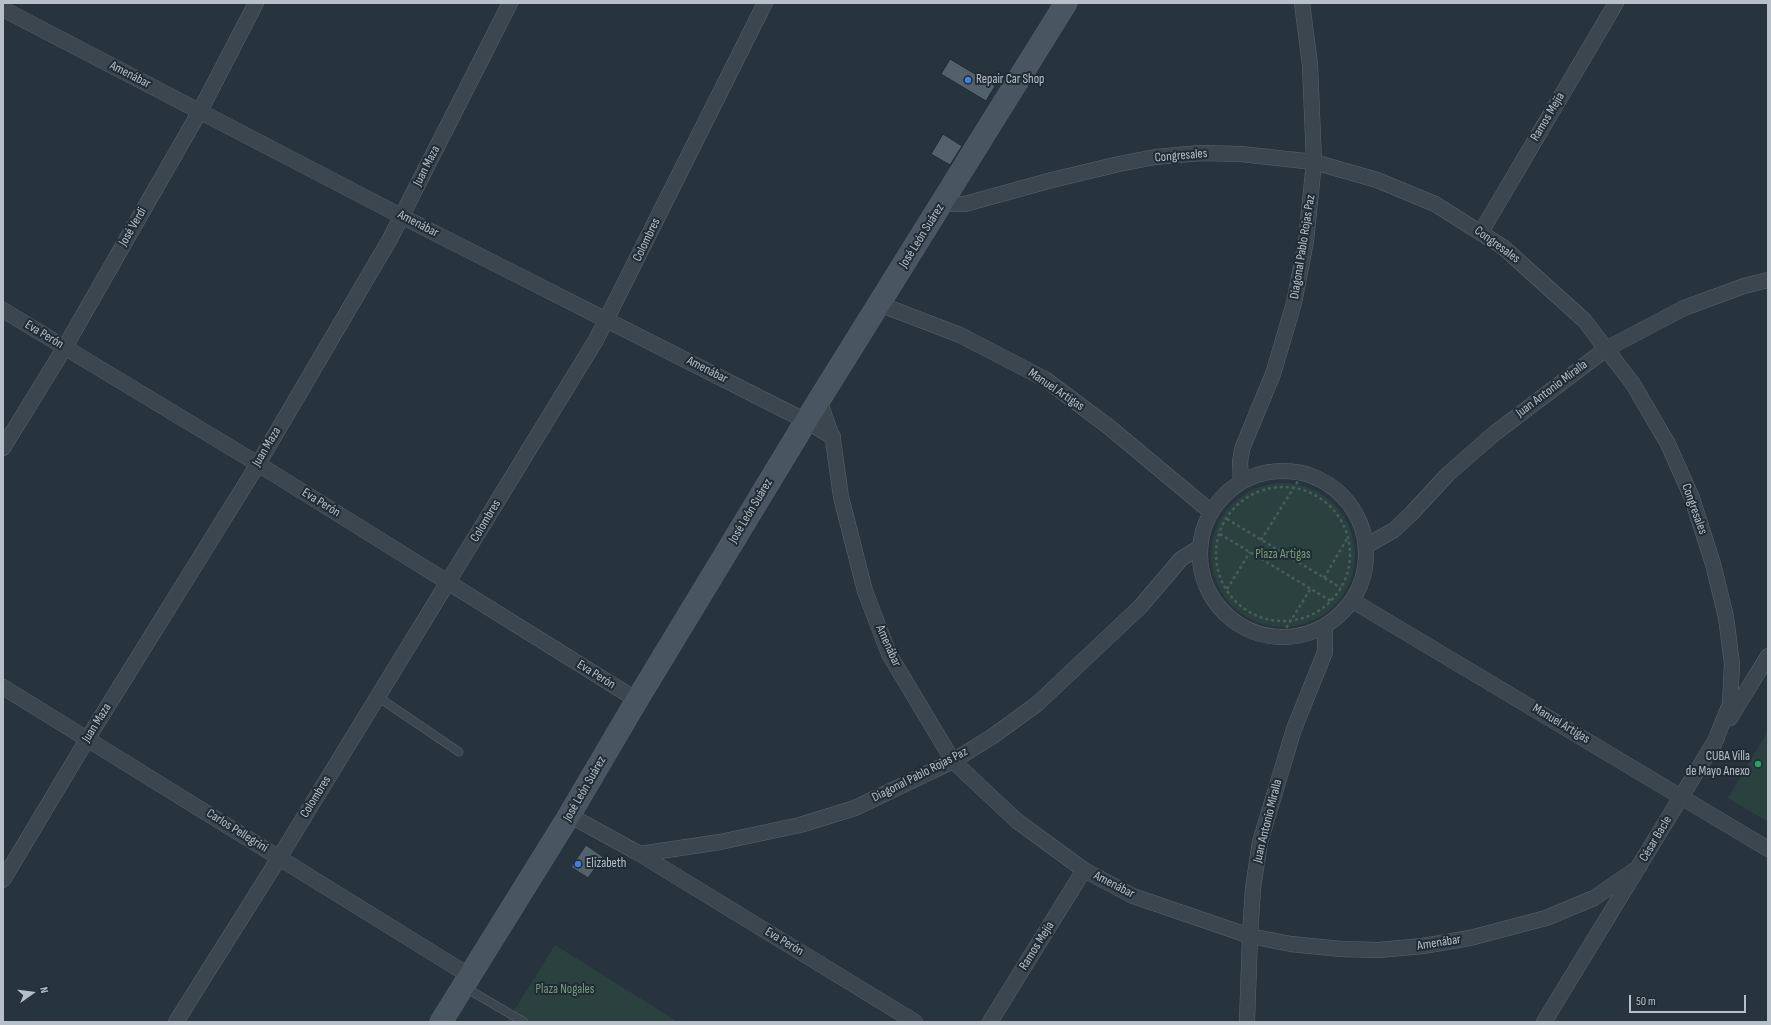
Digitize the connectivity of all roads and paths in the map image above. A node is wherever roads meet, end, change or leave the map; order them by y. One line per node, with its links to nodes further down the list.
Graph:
1 (256, 3): 8 (street, José Verdi)
2 (510, 3): 11 (street, Juan Maza)
3 (765, 3): 16 (street, Colombres)
4 (1066, 3): 10 (street, José León Suárez)
5 (1302, 3): 9 (street, Diagonal Pablo Rojas Paz)
6 (1616, 3): 12 (street, Ramos Mejía)
7 (3, 9): 8 (street, Amenábar)
8 (200, 110): 11 (street, Amenábar); 17 (street, José Verdi)
9 (1314, 162): 10 (street, Congresales); 12 (street, Congresales); 25 (street, Diagonal Pablo Rojas Paz)
10 (941, 204): 14 (street, José León Suárez)
11 (401, 216): 16 (street, Amenábar); 23 (street, Juan Maza)
12 (1481, 232): 18 (street, Congresales)
13 (1768, 280): 18 (street, Juan Antonio Miralla)
14 (879, 304): 19 (street, José León Suárez); 27 (street, Manuel Artigas)
15 (3, 310): 17 (street, Eva Perón)
16 (607, 319): 20 (street, Amenábar); 36 (street, Colombres)
17 (65, 347): 22 (street, José Verdi); 23 (street, Eva Perón)
18 (1606, 349): 32 (street, Juan Antonio Miralla); 50 (street, Congresales)
19 (818, 400): 20 (street, José León Suárez); 21 (street, Amenábar)
20 (806, 421): 21 (street, Amenábar); 48 (street, José León Suárez)
21 (833, 438): 52 (street, Amenábar)
22 (3, 448)
23 (258, 464): 36 (street, Eva Perón); 49 (street, Juan Maza)
24 (1303, 473): 25 (street); 26 (path); 32 (street)
25 (1241, 482): 27 (street)
26 (1293, 488): 28 (path); 30 (path); 31 (path)
27 (1211, 512): 33 (street)
28 (1227, 519): 29 (path); 31 (path)
29 (1220, 534): 34 (path); 39 (path)
30 (1348, 537): 35 (path); 38 (path)
31 (1261, 540): 35 (path)
32 (1366, 546): 41 (street)
33 (1200, 547): 44 (street); 52 (street, Diagonal Pablo Rojas Paz)
34 (1250, 552): 37 (path); 39 (path)
35 (1324, 578): 38 (path)
36 (448, 583): 47 (street, Colombres); 48 (street, Eva Perón)
37 (1311, 588): 40 (path); 42 (path)
38 (1341, 588): 40 (path)
39 (1227, 589): 42 (path)
40 (1331, 600): 42 (path)
41 (1353, 601): 43 (street); 53 (street, Manuel Artigas)
42 (1290, 620): 44 (path)
43 (1325, 627): 44 (street); 61 (street, Juan Antonio Miralla)
44 (1280, 638)
45 (1768, 656): 50 (street, César Bacle)
46 (3, 687): 49 (street, Carlos Pellegrini)
47 (378, 697): 51 (lane); 57 (street, Colombres)
48 (637, 700): 54 (street, José León Suárez)
49 (88, 738): 57 (street, Carlos Pellegrini); 60 (street, Juan Maza)
50 (1713, 746): 53 (street, César Bacle)
51 (459, 752)
52 (954, 761): 56 (street, Diagonal Pablo Rojas Paz); 59 (street, Amenábar)
53 (1682, 796): 55 (street, Manuel Artigas); 58 (street, César Bacle)
54 (569, 815): 56 (street, Eva Perón); 62 (street, José León Suárez)
55 (1768, 849)
56 (640, 854): 66 (street, Eva Perón)
57 (279, 858): 62 (street, Carlos Pellegrini); 63 (street, Colombres)
58 (1639, 867): 61 (street, Amenábar); 69 (street, César Bacle)
59 (1084, 870): 61 (street, Amenábar); 67 (street, Ramos Mejía)
60 (3, 880)
61 (1250, 936): 68 (street, Juan Antonio Miralla)
62 (466, 981): 64 (street, José León Suárez); 65 (lane, Carlos Pellegrini)
63 (176, 1022)
64 (441, 1022)
65 (524, 1022)
66 (915, 1022)
67 (990, 1022)
68 (1247, 1022)
69 (1544, 1022)

